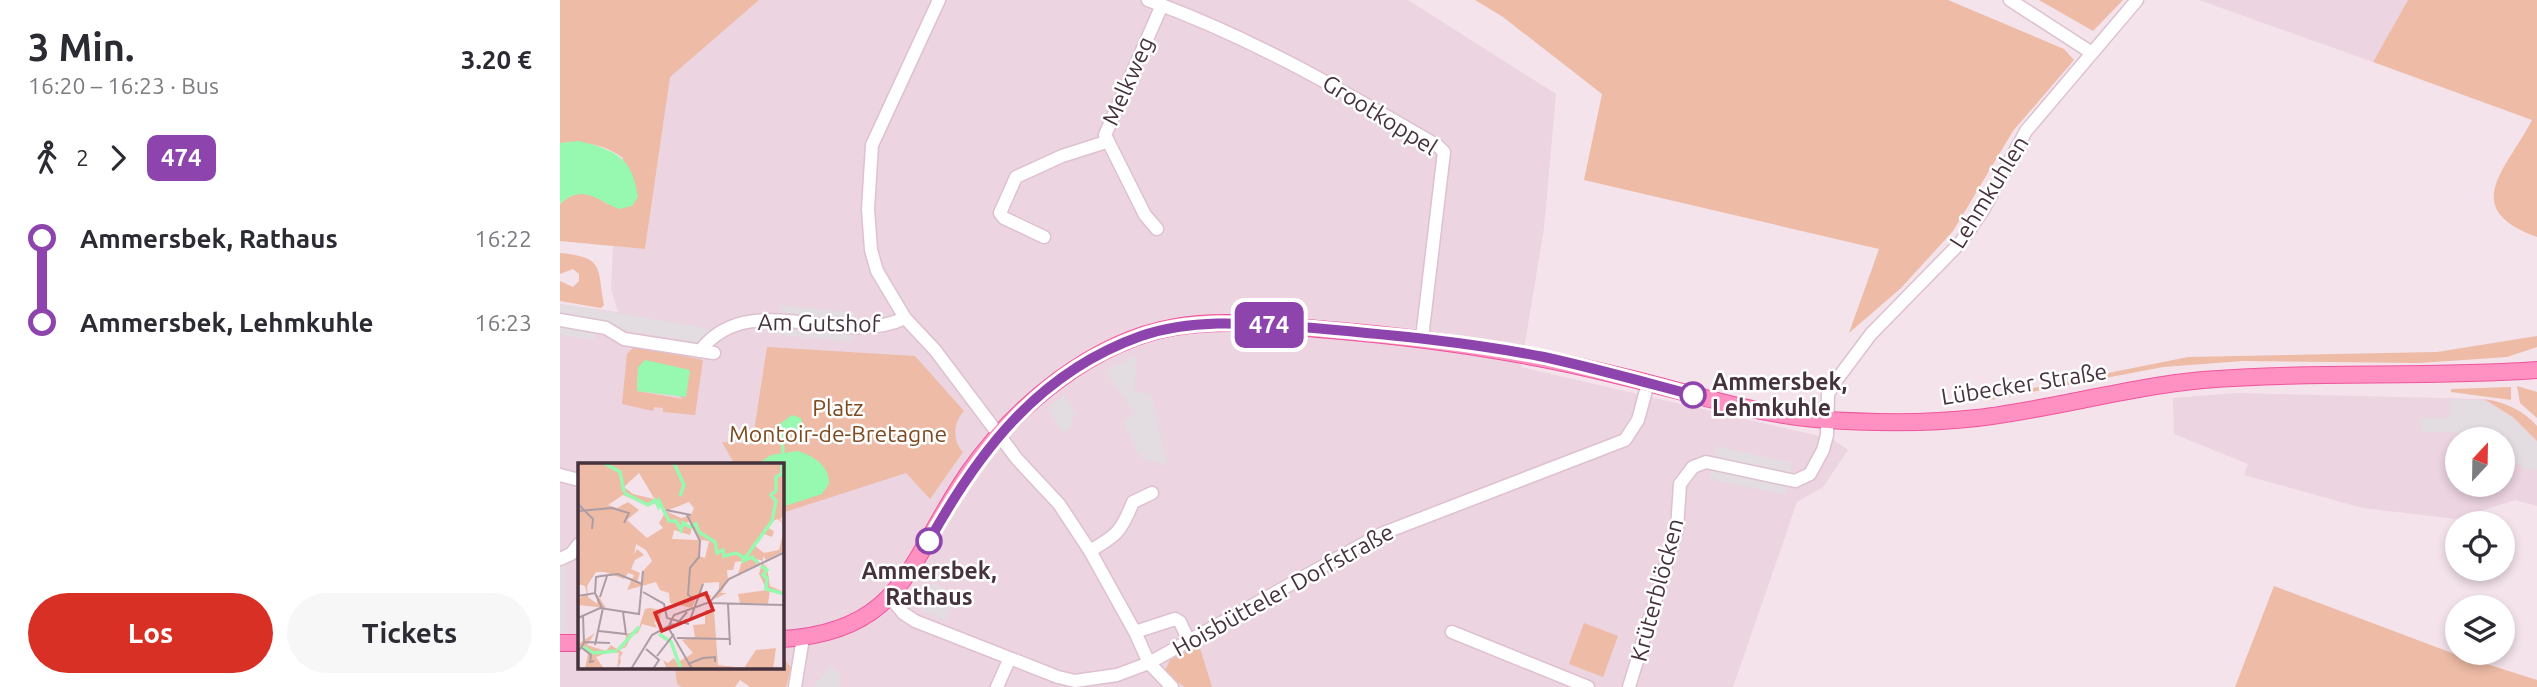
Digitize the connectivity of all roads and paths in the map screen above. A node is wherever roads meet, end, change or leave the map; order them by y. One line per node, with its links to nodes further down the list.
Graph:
1 (939, 0): 10 (street)
2 (1147, 0): 5 (street, Grootkoppel)
3 (2010, 0): 6 (street)
4 (2137, 0): 6 (street, Lehmkuhlen)
5 (1162, 5): 7 (street, Melkweg); 12 (street, Grootkoppel)
6 (2092, 53): 17 (street, Lehmkuhlen)
7 (1107, 142): 8 (street, Melkweg); 9 (street)
8 (1157, 229)
9 (1044, 237)
10 (905, 318): 13 (street, Am Gutshof); 18 (street)
11 (560, 320): 13 (street)
12 (1422, 338): 16 (main road, Lübecker Straße); 18 (main road, Lübecker Straße)
13 (700, 351): 14 (street)
14 (714, 353)
15 (2537, 370): 17 (main road, Lübecker Straße)
16 (1648, 383): 17 (main road, Lübecker Straße); 30 (street, Hoisbütteler Dorfstraße)
17 (1828, 419): 39 (street, Krüterblöcken)
18 (999, 434): 23 (street); 25 (main road, Lübecker Straße)
19 (560, 475): 20 (street)
20 (578, 480)
21 (1152, 493): 23 (street)
22 (578, 545): 24 (street)
23 (1090, 551): 26 (street)
24 (560, 559)
25 (890, 597): 28 (main road, Lübecker Straße); 33 (street, Hoisbütteler Dorfstraße)
26 (1135, 632): 30 (street); 34 (street)
27 (1452, 632): 38 (street)
28 (803, 638): 29 (main road, Lübecker Straße); 35 (street)
29 (784, 639)
30 (1189, 641): 34 (street, Hoisbütteler Dorfstraße)
31 (560, 643): 32 (main road)
32 (578, 643)
33 (1009, 660): 34 (street, Hoisbütteler Dorfstraße); 36 (street)
34 (1149, 663): 37 (street)
35 (795, 687)
36 (996, 687)
37 (1172, 687)
38 (1588, 687)
39 (1629, 687)

